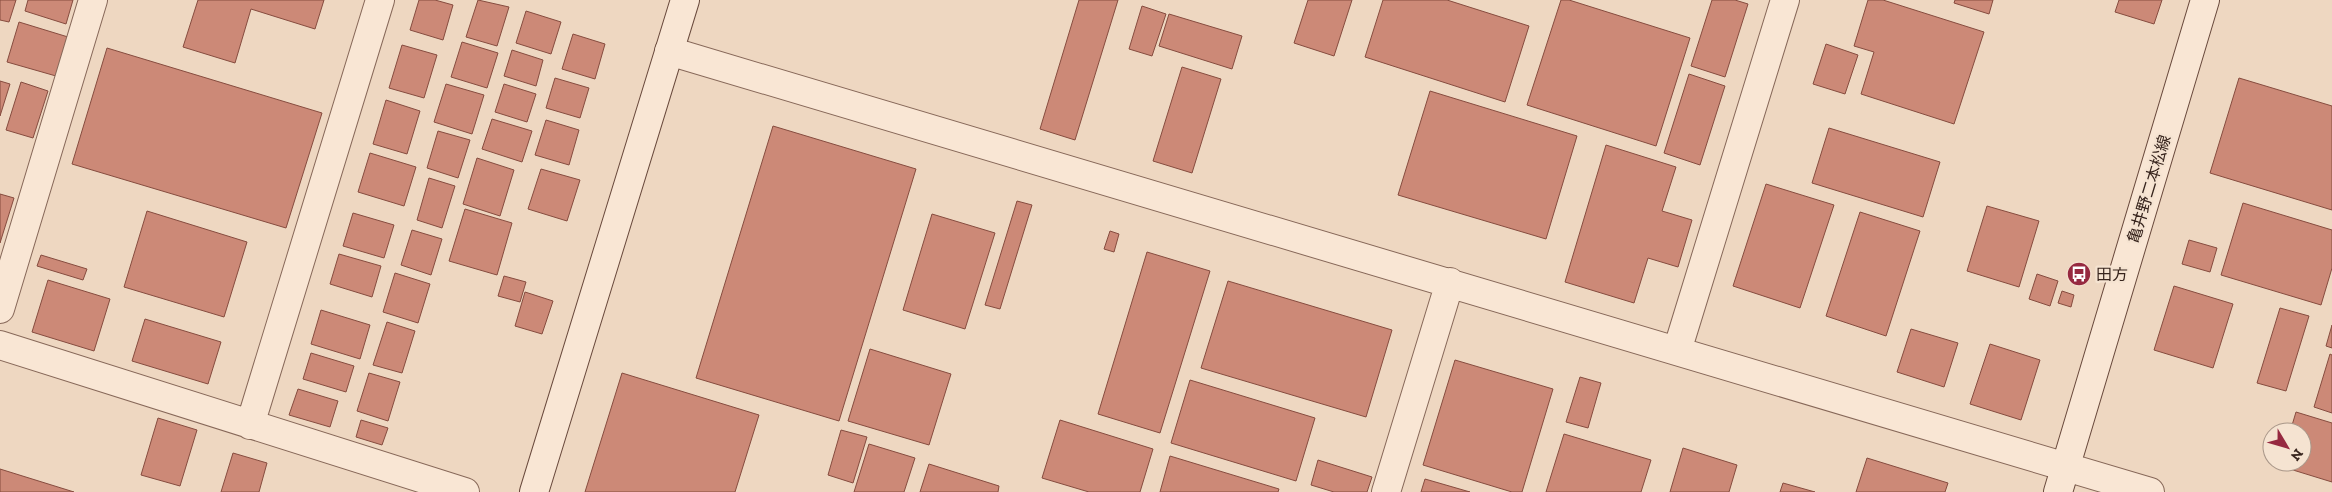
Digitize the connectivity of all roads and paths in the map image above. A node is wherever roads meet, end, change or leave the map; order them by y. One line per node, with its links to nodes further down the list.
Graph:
1 (93, 0): 8 (street)
2 (380, 0): 11 (street)
3 (685, 0): 6 (street)
4 (1785, 0): 10 (street)
5 (2205, 0): 12 (street, 亀井野二本松線)
6 (669, 51): 7 (street); 14 (street)
7 (1450, 282): 10 (street); 15 (street)
8 (0, 309)
9 (0, 346): 11 (street)
10 (1677, 351): 12 (street)
11 (250, 425): 13 (street)
12 (2061, 479): 16 (street)
13 (465, 492)
14 (534, 492)
15 (1386, 492)
16 (2150, 492)

